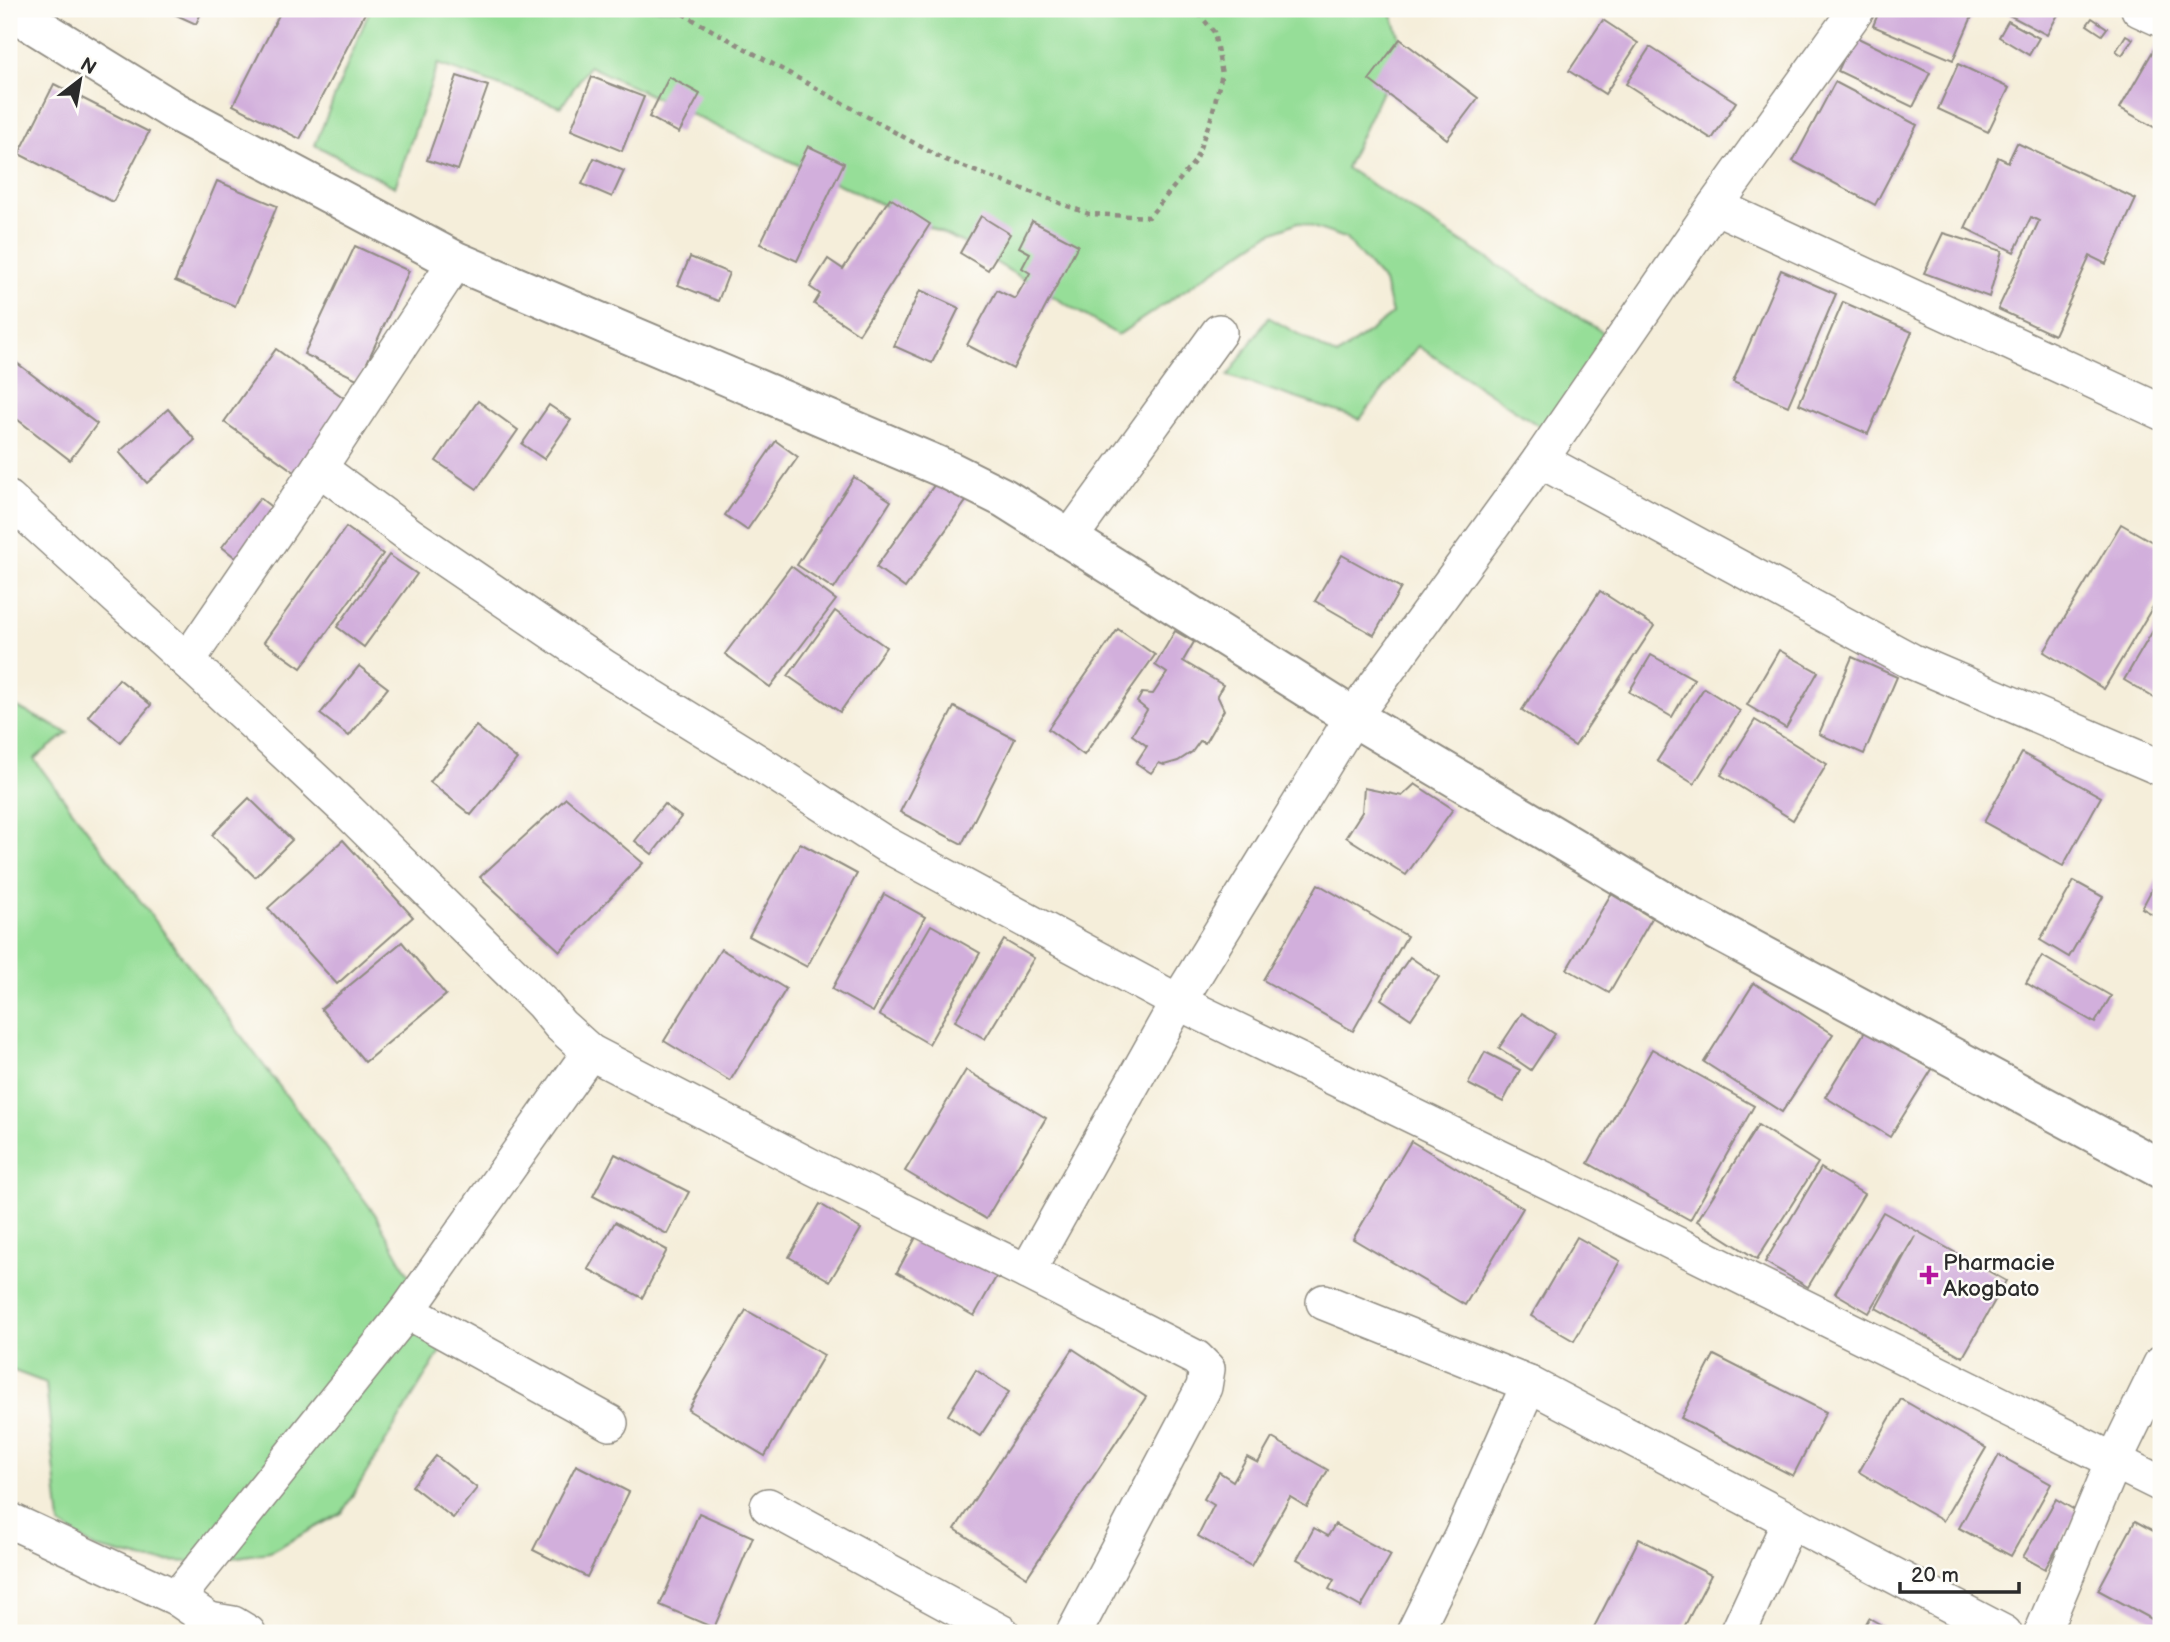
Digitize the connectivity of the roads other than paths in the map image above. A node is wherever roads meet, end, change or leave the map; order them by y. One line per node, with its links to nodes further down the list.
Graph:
1 (9, 9): 6 (street)
2 (1857, 9): 5 (street)
3 (2139, 9): 4 (street)
4 (2161, 19)
5 (1715, 206): 8 (street); 9 (street)
6 (456, 261): 10 (street); 12 (street)
7 (1219, 332): 12 (street)
8 (2161, 412)
9 (1540, 460): 14 (street); 15 (street)
10 (319, 468): 13 (street); 16 (street)
11 (9, 499): 13 (street)
12 (1069, 539): 14 (street)
13 (187, 661): 17 (street)
14 (1353, 717): 16 (street); 18 (street)
15 (2161, 768)
16 (1178, 1002): 19 (street); 25 (street)
17 (590, 1052): 19 (street); 21 (street)
18 (2161, 1169)
19 (1027, 1272): 34 (street)
20 (1324, 1302): 23 (street)
21 (407, 1311): 24 (street); 30 (street)
22 (2161, 1364): 25 (street)
23 (1529, 1384): 29 (street); 35 (street)
24 (610, 1423)
25 (2114, 1461): 26 (street); 38 (street)
26 (2161, 1484)
27 (768, 1506): 33 (street)
28 (9, 1520): 30 (street)
29 (1790, 1521): 36 (street); 37 (street)
30 (177, 1598): 31 (street)
31 (205, 1627): 32 (street)
32 (248, 1633)
33 (1002, 1633)
34 (1074, 1633)
35 (1414, 1633)
36 (1738, 1633)
37 (2004, 1633)
38 (2042, 1633)

